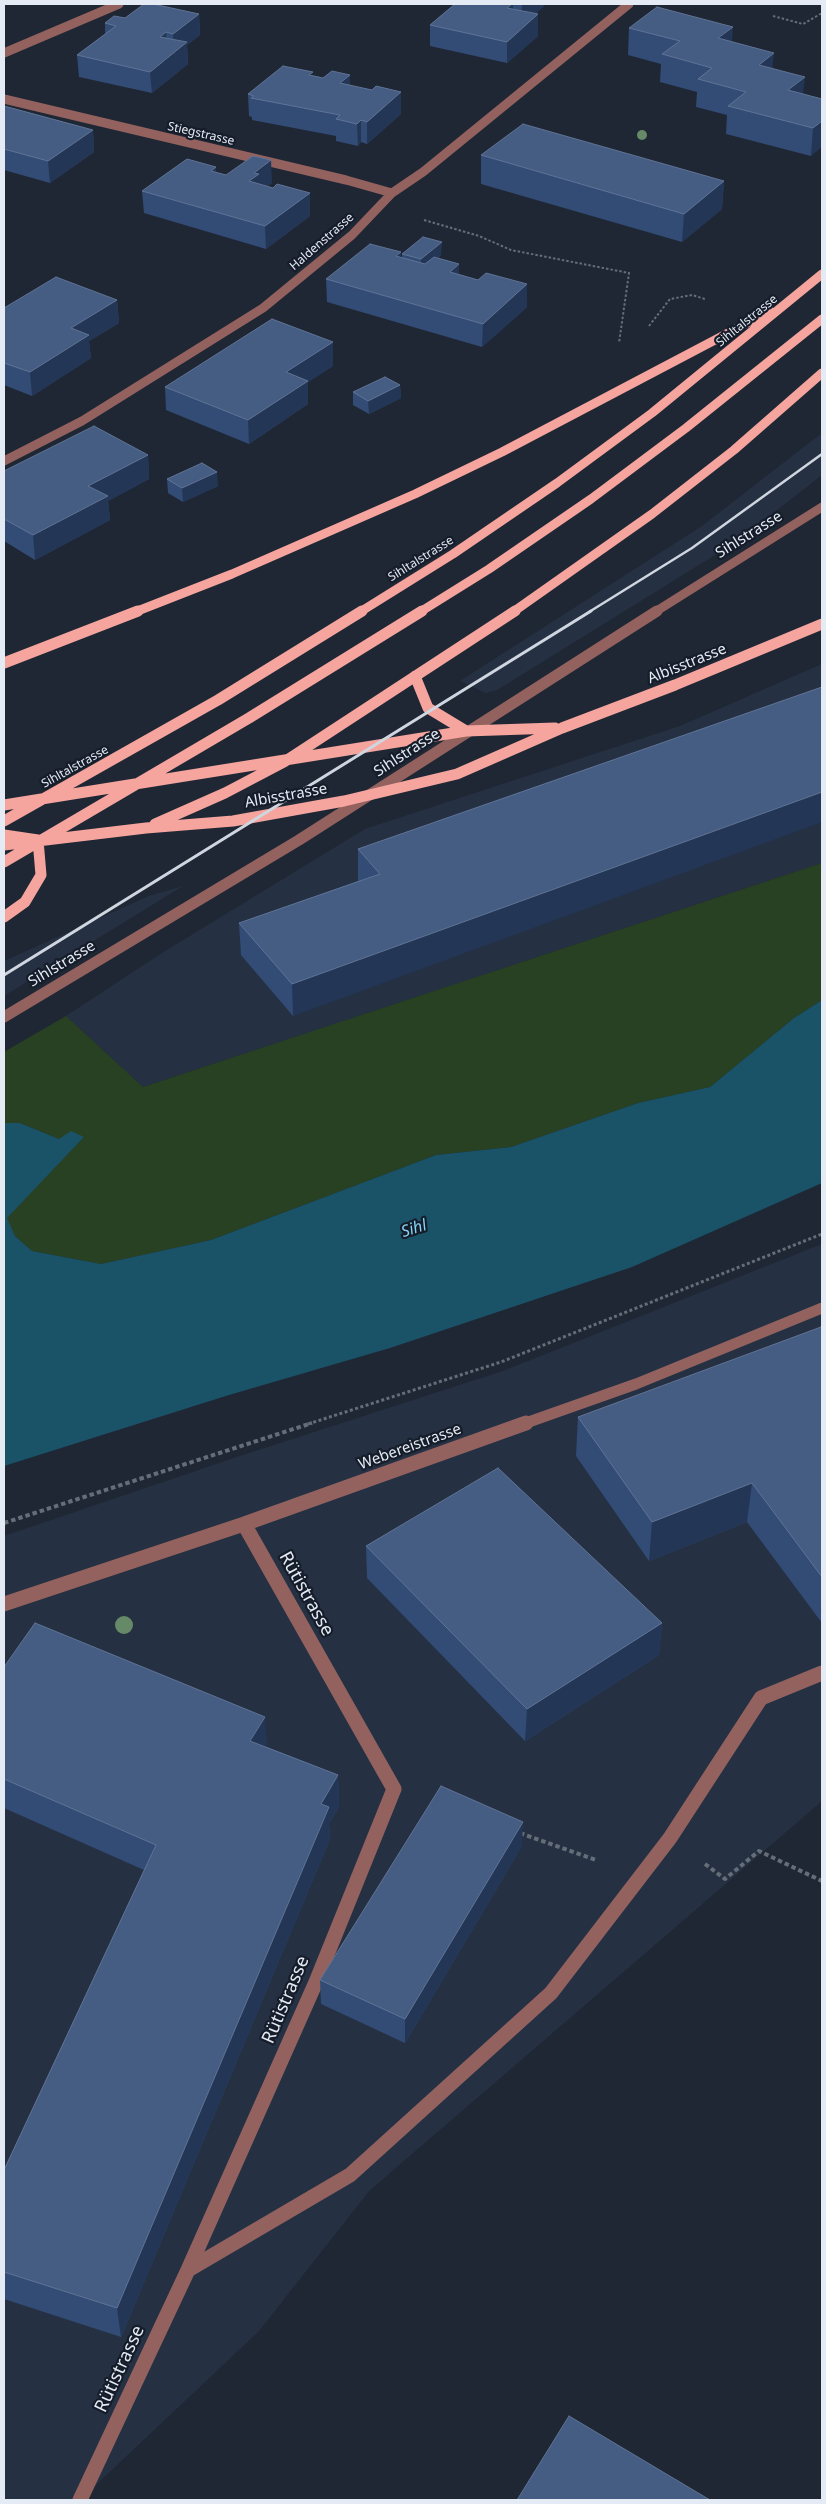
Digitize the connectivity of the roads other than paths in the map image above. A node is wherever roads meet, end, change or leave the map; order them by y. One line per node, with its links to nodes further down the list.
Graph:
1 (119, 4): 3 (street)
2 (629, 4): 5 (street, Haldenstrasse)
3 (4, 53)
4 (4, 99): 5 (street, Stiegstrasse)
5 (392, 193): 10 (street, Haldenstrasse)
6 (822, 274): 7 (main road, Sihltalstrasse)
7 (794, 299): 13 (main road); 19 (main road, Sihltalstrasse)
8 (822, 319): 24 (main road)
9 (822, 372): 14 (main road)
10 (4, 461)
11 (822, 507): 26 (street, Sihlstrasse)
12 (822, 624): 15 (main road, Albisstrasse)
13 (4, 663)
14 (415, 676): 16 (main road); 17 (main road)
15 (562, 728): 16 (main road, Albisstrasse); 20 (main road, Albisstrasse)
16 (466, 731): 17 (main road, Albisstrasse)
17 (284, 762): 18 (main road, Albisstrasse); 20 (main road)
18 (4, 805)
19 (4, 821)
20 (146, 828): 22 (main road, Albisstrasse)
21 (4, 835): 22 (main road)
22 (38, 840): 23 (main road, Albisstrasse); 25 (main road)
23 (4, 845)
24 (4, 862)
25 (4, 917)
26 (4, 1017)
27 (822, 1308): 28 (street, Webereistrasse)
28 (244, 1524): 29 (street, Webereistrasse); 31 (street, Rütistrasse)
29 (4, 1604)
30 (822, 1673): 31 (street)
31 (188, 2270): 32 (street, Rütistrasse)
32 (80, 2500)

